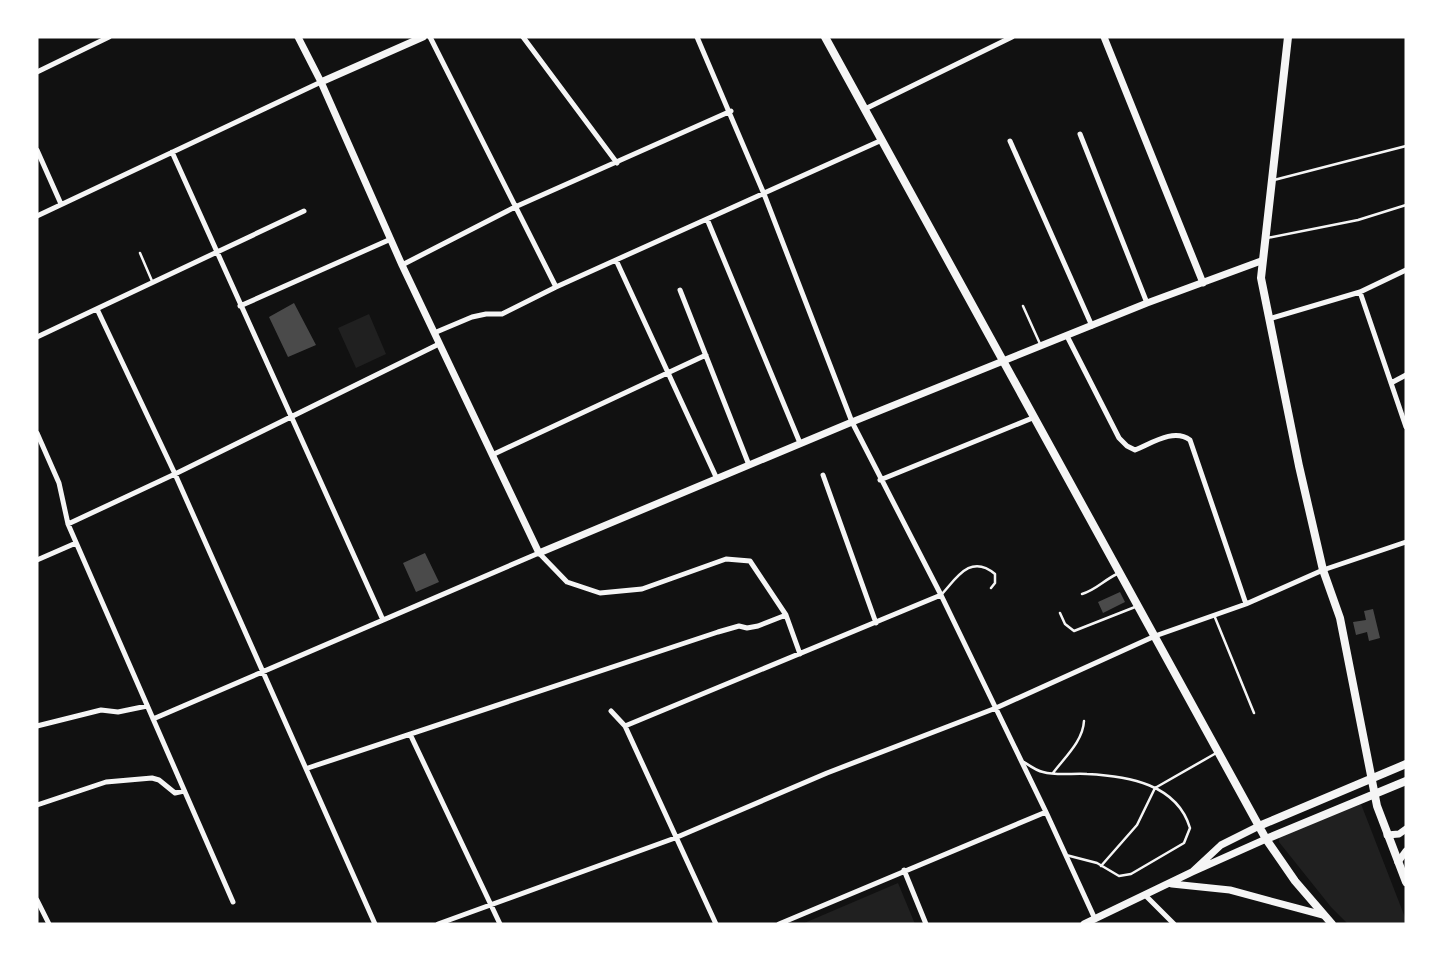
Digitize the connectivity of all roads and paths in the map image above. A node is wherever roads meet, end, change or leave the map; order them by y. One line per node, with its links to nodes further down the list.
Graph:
1 (109, 37): 11 (street)
2 (298, 37): 12 (street)
3 (423, 37): 12 (street)
4 (430, 37): 26 (street)
5 (523, 37): 21 (street)
6 (697, 37): 14 (street)
7 (825, 37): 13 (main road)
8 (1012, 37): 13 (street)
9 (1104, 37): 39 (street)
10 (1288, 37): 22 (main road)
11 (37, 72)
12 (321, 82): 20 (street); 31 (street)
13 (865, 109): 16 (main road)
14 (730, 111): 21 (street); 23 (street)
15 (1080, 134): 43 (street)
16 (882, 140): 23 (street); 55 (main road)
17 (1010, 141): 48 (street)
18 (1406, 146): 22 (lane)
19 (37, 150): 24 (street)
20 (172, 152): 24 (street); 32 (street)
21 (617, 163): 26 (street)
22 (1270, 181): 30 (main road)
23 (764, 194): 29 (street); 61 (street)
24 (61, 204): 28 (street)
25 (1406, 205): 30 (lane)
26 (515, 207): 36 (street); 40 (street)
27 (304, 211): 32 (street)
28 (37, 216)
29 (707, 219): 34 (street); 64 (street)
30 (1264, 238): 35 (main road)
31 (391, 239): 36 (street); 44 (street)
32 (216, 252): 38 (street); 44 (street)
33 (140, 253): 38 (lane)
34 (617, 260): 40 (street); 56 (street)
35 (1261, 261): 39 (street); 47 (main road)
36 (402, 265): 49 (street)
37 (1406, 270): 42 (street)
38 (152, 281): 46 (street)
39 (1203, 282): 43 (street)
40 (556, 287): 49 (street)
41 (680, 289): 54 (street)
42 (1360, 292): 47 (street); 58 (street)
43 (1147, 303): 48 (street)
44 (240, 306): 59 (street)
45 (1023, 306): 53 (lane)
46 (97, 309): 51 (street); 67 (street)
47 (1269, 319): 76 (main road)
48 (1092, 326): 50 (street)
49 (434, 333): 52 (street)
50 (1067, 336): 53 (street); 81 (street)
51 (37, 337)
52 (439, 344): 59 (street); 65 (street)
53 (1041, 346): 55 (street)
54 (706, 355): 56 (street); 66 (street)
55 (1004, 362): 60 (main road); 61 (street)
56 (669, 373): 65 (street); 69 (street)
57 (1406, 375): 58 (street)
58 (1391, 383): 62 (street)
59 (290, 417): 67 (street); 86 (street)
60 (1035, 417): 70 (street); 77 (main road)
61 (852, 422): 64 (street); 70 (street)
62 (1406, 427)
63 (37, 433): 71 (street)
64 (800, 443): 66 (street)
65 (492, 454): 74 (street)
66 (749, 465): 69 (street)
67 (175, 474): 71 (street); 90 (street)
68 (823, 475): 87 (street)
69 (717, 479): 74 (street)
70 (880, 480): 80 (street)
71 (68, 524): 73 (street)
72 (1406, 542): 76 (street)
73 (76, 543): 75 (street); 91 (street)
74 (540, 553): 84 (street); 86 (street)
75 (37, 560)
76 (1324, 570): 81 (street); 105 (main road)
77 (1120, 573): 79 (lane); 82 (main road)
78 (991, 588): 80 (lane)
79 (1082, 593)
80 (941, 595): 87 (street); 92 (street)
81 (1246, 604): 85 (street)
82 (1138, 605): 83 (lane); 88 (main road)
83 (1060, 612)
84 (786, 615): 89 (street); 99 (street)
85 (1214, 615): 88 (street); 94 (lane)
86 (383, 620): 90 (street)
87 (876, 623): 89 (street)
88 (1155, 636): 92 (street); 100 (main road)
89 (800, 654): 98 (street)
90 (264, 672): 95 (street); 103 (street)
91 (147, 706): 95 (street); 97 (street)
92 (996, 708): 101 (street); 115 (street)
93 (611, 712): 98 (street)
94 (1254, 713)
95 (153, 719): 108 (street)
96 (1084, 721): 104 (lane)
97 (37, 726)
98 (625, 726): 115 (street)
99 (410, 734): 103 (street); 128 (street)
100 (1218, 752): 107 (lane); 112 (main road)
101 (1021, 761): 104 (lane); 111 (street)
102 (1406, 764): 105 (main road)
103 (307, 768): 133 (street)
104 (1053, 773): 107 (lane)
105 (1373, 780): 109 (main road); 112 (main road)
106 (1406, 781): 109 (main road)
107 (1155, 788): 120 (lane); 120 (lane)
108 (184, 791): 110 (street); 127 (street)
109 (1376, 793): 114 (main road); 116 (main road)
110 (37, 805)
111 (1046, 812): 118 (street); 121 (street)
112 (1259, 826): 116 (main road); 122 (street)
113 (1406, 830): 114 (street)
114 (1387, 835): 119 (main road)
115 (675, 838): 128 (street); 136 (street)
116 (1266, 839): 122 (street); 130 (main road)
117 (1406, 851): 119 (street)
118 (1066, 855): 120 (lane); 131 (street)
119 (1398, 862): 123 (main road)
120 (1101, 866)
121 (904, 870): 137 (street); 138 (street)
122 (1192, 872): 124 (street)
123 (1406, 882)
124 (1172, 884): 125 (street); 130 (street)
125 (1146, 896): 129 (street); 141 (street)
126 (37, 900): 132 (street)
127 (233, 902)
128 (492, 905): 134 (street); 135 (street)
129 (1105, 915): 131 (street); 140 (street)
130 (1323, 915): 142 (main road)
131 (1095, 919): 139 (street)
132 (49, 924)
133 (375, 924)
134 (438, 924)
135 (500, 924)
136 (716, 924)
137 (779, 924)
138 (926, 924)
139 (1084, 924)
140 (1107, 924)
141 (1174, 924)
142 (1332, 924)

